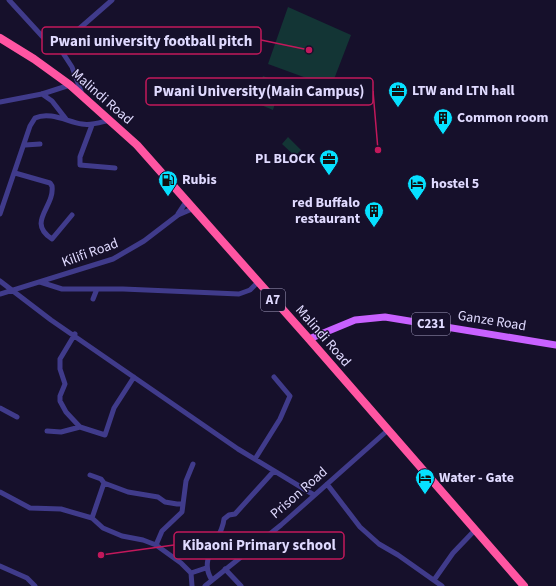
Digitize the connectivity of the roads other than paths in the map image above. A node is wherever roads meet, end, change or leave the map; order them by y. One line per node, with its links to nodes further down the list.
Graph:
1 (9, 0): 4 (street)
2 (112, 0): 4 (street)
3 (0, 38): 5 (highway, Malindi Road / A7)
4 (59, 47): 7 (street)
5 (70, 85): 6 (street); 7 (highway, Malindi Road / A7)
6 (42, 94): 8 (street); 9 (street)
7 (82, 95): 10 (highway, Malindi Road / A7)
8 (0, 102)
9 (66, 118): 11 (street); 13 (street)
10 (110, 120): 11 (street); 18 (highway, Malindi Road / A7)
11 (92, 125): 14 (street)
12 (40, 144): 13 (street)
13 (25, 145): 15 (street)
14 (115, 168)
15 (15, 173): 17 (street); 21 (street)
16 (0, 190): 17 (street)
17 (6, 193): 20 (street)
18 (186, 202): 19 (highway, Malindi Road / A7); 22 (street, Kilifi Road)
19 (192, 209): 22 (street, Kilifi Road); 25 (highway, Malindi Road / A7)
20 (0, 214)
21 (72, 214)
22 (178, 214): 24 (street, Kilifi Road)
23 (0, 281): 27 (street)
24 (40, 282): 26 (street); 27 (street, Kilifi Road)
25 (258, 282): 26 (street); 31 (highway, Malindi Road / A7)
26 (97, 289): 29 (street)
27 (13, 290): 28 (street, Kilifi Road); 30 (street)
28 (0, 294)
29 (92, 299)
30 (75, 334): 33 (street); 37 (street)
31 (309, 339): 32 (main road, Ganze Road / C231); 38 (highway, Malindi Road / A7)
32 (556, 345)
33 (134, 377): 37 (street); 40 (street)
34 (274, 377): 40 (street)
35 (0, 408): 36 (street)
36 (17, 417)
37 (80, 427): 39 (street)
38 (388, 430): 45 (street, Prison Road); 50 (highway, Malindi Road / A7)
39 (47, 431)
40 (255, 459): 42 (street)
41 (194, 464): 48 (street)
42 (274, 471): 47 (street); 53 (street)
43 (90, 475): 44 (street)
44 (104, 483): 48 (street); 49 (street)
45 (327, 484): 47 (street, Prison Road); 57 (street)
46 (0, 492): 49 (street)
47 (314, 495): 54 (street, Prison Road)
48 (183, 504): 51 (street)
49 (92, 518): 51 (street)
50 (475, 530): 57 (street); 63 (highway, Malindi Road / A7)
51 (156, 545): 55 (street)
52 (0, 566): 58 (street)
53 (206, 568): 55 (street); 56 (street)
54 (225, 569): 56 (street, Prison Road); 61 (street)
55 (190, 573): 59 (street)
56 (212, 580): 60 (street, Prison Road)
57 (434, 580): 62 (street)
58 (35, 586)
59 (192, 586)
60 (205, 586)
61 (241, 586)
62 (442, 586)
63 (524, 586)

